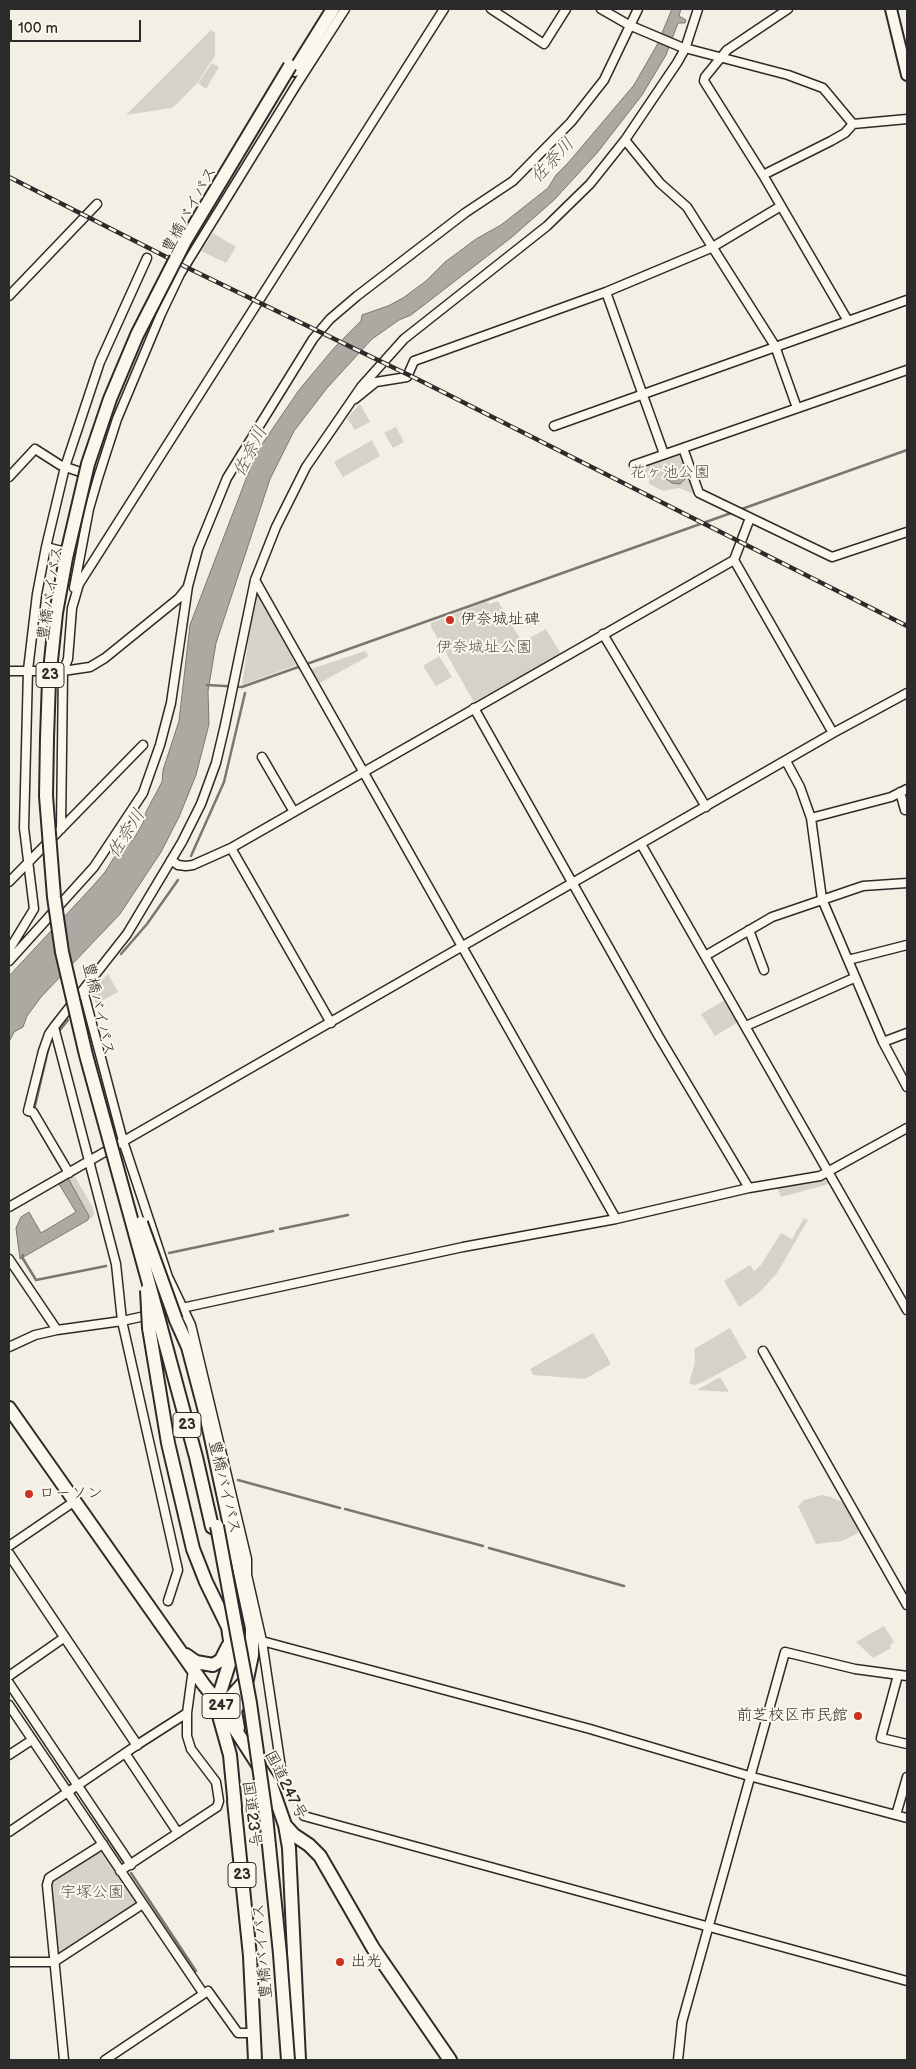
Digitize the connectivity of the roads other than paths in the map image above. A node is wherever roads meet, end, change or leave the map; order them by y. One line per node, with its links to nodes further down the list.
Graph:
1 (324, 9): 101 (highway, 豊橋バイパス / 23, bridge)
2 (333, 9): 101 (highway, 豊橋バイパス / 23)
3 (345, 9): 39 (street)
4 (444, 9): 47 (street)
5 (491, 9): 6 (street)
6 (566, 9)
7 (601, 9): 12 (street)
8 (638, 9): 12 (street)
9 (698, 9): 13 (street)
10 (788, 9): 14 (street)
11 (891, 9): 15 (main road)
12 (632, 26): 13 (street); 46 (street)
13 (683, 48): 14 (street); 18 (street)
14 (722, 57): 17 (street); 19 (street)
15 (907, 75)
16 (907, 119): 17 (street)
17 (853, 124): 19 (street)
18 (625, 140): 22 (street); 31 (street)
19 (763, 175): 21 (street)
20 (96, 204): 25 (street)
21 (781, 206): 22 (street); 27 (street)
22 (711, 248): 24 (street); 28 (street)
23 (147, 258): 37 (street)
24 (606, 292): 30 (street); 31 (street)
25 (9, 296)
26 (907, 300): 27 (street)
27 (848, 321): 28 (street)
28 (775, 346): 30 (street); 32 (street)
29 (907, 370): 32 (street)
30 (643, 393): 33 (street); 35 (street)
31 (350, 404): 45 (street)
32 (796, 408): 34 (street)
33 (554, 426)
34 (683, 448): 35 (street); 40 (street)
35 (664, 454): 36 (street)
36 (634, 465)
37 (65, 467): 38 (street); 39 (street); 42 (street)
38 (9, 477)
39 (98, 478): 43 (street)
40 (750, 518): 41 (street); 44 (street)
41 (907, 532)
42 (46, 547): 43 (street); 49 (street)
43 (79, 556): 47 (street)
44 (734, 560): 48 (street); 54 (street)
45 (254, 580): 58 (street); 67 (street)
46 (188, 586): 51 (street); 79 (street)
47 (72, 608): 51 (street)
48 (603, 634): 53 (street); 60 (street)
49 (28, 670): 50 (street); 51 (street); 68 (street)
50 (9, 671)
51 (63, 671): 64 (street)
52 (907, 693): 54 (street)
53 (474, 708): 58 (street); 71 (street)
54 (833, 734): 57 (street)
55 (144, 745): 64 (street)
56 (262, 757): 62 (street)
57 (786, 761): 60 (street); 63 (street)
58 (362, 773): 62 (street); 75 (street)
59 (903, 791): 61 (street); 63 (street)
60 (706, 807): 65 (street)
61 (905, 810)
62 (294, 812): 66 (street)
63 (811, 818): 72 (street)
64 (60, 829): 68 (street)
65 (641, 844): 71 (street); 77 (street)
66 (231, 848): 67 (street); 83 (street)
67 (171, 860): 82 (street)
68 (28, 862): 69 (street); 76 (street)
69 (9, 882)
70 (907, 882): 72 (street)
71 (574, 884): 75 (street); 94 (street)
72 (822, 900): 73 (street); 78 (street)
73 (749, 930): 77 (street); 80 (street)
74 (907, 945): 78 (street)
75 (461, 947): 83 (street); 96 (street)
76 (9, 950)
77 (705, 956): 84 (street)
78 (848, 960): 81 (street)
79 (9, 961)
80 (764, 970)
81 (854, 978): 84 (street); 87 (street)
82 (83, 990): 85 (street); 90 (street)
83 (331, 1023): 90 (street)
84 (746, 1026): 92 (street)
85 (54, 1027): 91 (street); 93 (street)
86 (907, 1033): 87 (street)
87 (883, 1042): 88 (street)
88 (907, 1087)
89 (907, 1128): 92 (street)
90 (124, 1141): 91 (street); 98 (street)
91 (88, 1162): 93 (street); 100 (street)
92 (829, 1172): 94 (street); 99 (street)
93 (69, 1173): 95 (street)
94 (749, 1188): 96 (street)
95 (9, 1208)
96 (616, 1219): 98 (street)
97 (9, 1259): 102 (street)
98 (183, 1306): 100 (street); 115 (street)
99 (907, 1310)
100 (122, 1321): 102 (street); 111 (street)
101 (163, 1324): 107 (highway, 豊橋バイパス / 23); 113 (highway); 121 (highway)
102 (57, 1330): 103 (street)
103 (9, 1347)
104 (763, 1351): 112 (street)
105 (9, 1408): 106 (highway, 国道247号 / 247)
106 (75, 1501): 108 (street); 110 (highway, 国道247号 / 247)
107 (215, 1527): 158 (highway, 豊橋バイパス / 23); 159 (highway, 豊橋バイパス / 23, bridge)
108 (9, 1546)
109 (9, 1554): 114 (street)
110 (141, 1597): 116 (highway, 国道247号 / 247); 119 (highway, 国道247号 / 247)
111 (168, 1600)
112 (907, 1605)
113 (228, 1631): 116 (highway); 124 (highway)
114 (65, 1638): 118 (street); 130 (street)
115 (262, 1641): 133 (street); 135 (street)
116 (182, 1653): 124 (highway, 国道247号 / 247)
117 (898, 1675): 120 (street); 129 (street); 133 (street)
118 (9, 1676)
119 (192, 1676): 123 (highway, 国道247号 / 247); 126 (street)
120 (907, 1676)
121 (247, 1678): 124 (highway); 127 (highway)
122 (9, 1683): 136 (street)
123 (205, 1695): 124 (highway); 138 (highway, 国道23号 / 23)
124 (217, 1701): 127 (highway, 国道247号 / 247); 138 (highway)
125 (9, 1705): 128 (street)
126 (187, 1713): 130 (street); 144 (street)
127 (241, 1737): 142 (highway, 国道247号 / 247)
128 (32, 1740): 132 (street); 137 (street)
129 (907, 1744)
130 (137, 1745): 131 (street)
131 (125, 1753): 136 (street); 144 (street)
132 (9, 1755)
133 (750, 1776): 139 (street); 149 (street)
134 (907, 1777): 139 (street)
135 (283, 1781)
136 (78, 1786): 137 (street); 146 (street)
137 (68, 1792): 143 (street); 145 (street)
138 (235, 1807): 154 (highway, 国道23号 / 23)
139 (896, 1815): 141 (street)
140 (304, 1816): 149 (street)
141 (907, 1818)
142 (284, 1825): 160 (highway, 国道23号); 161 (highway, 国道247号)
143 (9, 1832)
144 (178, 1833): 146 (street)
145 (103, 1844): 147 (street); 151 (street)
146 (131, 1865): 147 (street)
147 (120, 1870): 148 (street)
148 (143, 1904): 151 (street); 153 (street)
149 (708, 1926): 152 (street); 162 (street)
150 (9, 1962): 151 (street)
151 (54, 1962): 155 (street)
152 (907, 1981)
153 (203, 1994): 154 (street); 156 (street)
154 (253, 2034): 157 (highway, 国道23号 / 23)
155 (64, 2060)
156 (105, 2060)
157 (255, 2060)
158 (282, 2060)
159 (288, 2060)
160 (299, 2060)
161 (450, 2060)
162 (678, 2060)

